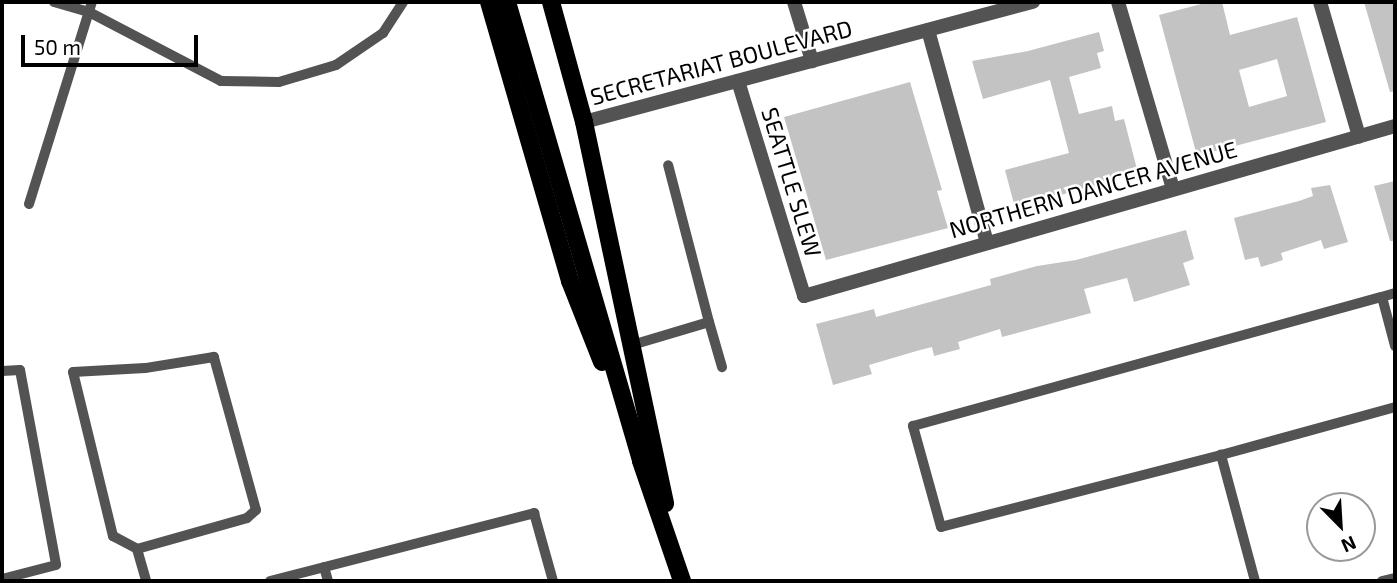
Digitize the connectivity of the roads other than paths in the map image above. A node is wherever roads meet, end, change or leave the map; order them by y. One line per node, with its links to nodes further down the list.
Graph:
1 (54, 2): 10 (lane)
2 (403, 2): 10 (lane)
3 (489, 2): 31 (main road)
4 (507, 2): 31 (main road)
5 (551, 2): 14 (main road)
6 (794, 2): 12 (street)
7 (1033, 2): 11 (street, SECRETARIAT BOULEVARD)
8 (1118, 2): 18 (street)
9 (1320, 2): 16 (street)
10 (91, 7): 19 (lane)
11 (928, 30): 12 (street, SECRETARIAT BOULEVARD); 20 (street)
12 (812, 61): 13 (street, SECRETARIAT BOULEVARD)
13 (738, 81): 14 (street, SECRETARIAT BOULEVARD); 22 (street, SEATTLE SLEW)
14 (584, 122): 25 (main road)
15 (1395, 126): 16 (street, NORTHERN DANCER AVENUE)
16 (1359, 136): 18 (street, NORTHERN DANCER AVENUE)
17 (668, 165): 24 (lane)
18 (1173, 189): 20 (street, NORTHERN DANCER AVENUE)
19 (29, 204)
20 (986, 243): 22 (street, NORTHERN DANCER AVENUE)
21 (1395, 293): 23 (lane)
22 (804, 296)
23 (1382, 296): 26 (lane); 30 (lane)
24 (709, 322): 25 (lane); 27 (lane)
25 (632, 345): 40 (main road)
26 (1395, 346)
27 (722, 367)
28 (2, 371): 35 (lane)
29 (1395, 407): 30 (lane)
30 (1221, 455): 41 (lane)
31 (641, 461): 40 (main road)
32 (137, 549): 32 (lane); 36 (lane)
33 (324, 567): 37 (lane); 38 (lane); 39 (lane)
34 (1395, 578): 42 (lane)
35 (2, 579)
36 (146, 581)
37 (270, 581)
38 (327, 581)
39 (553, 581)
40 (682, 581)
41 (1255, 581)
42 (1382, 581)

